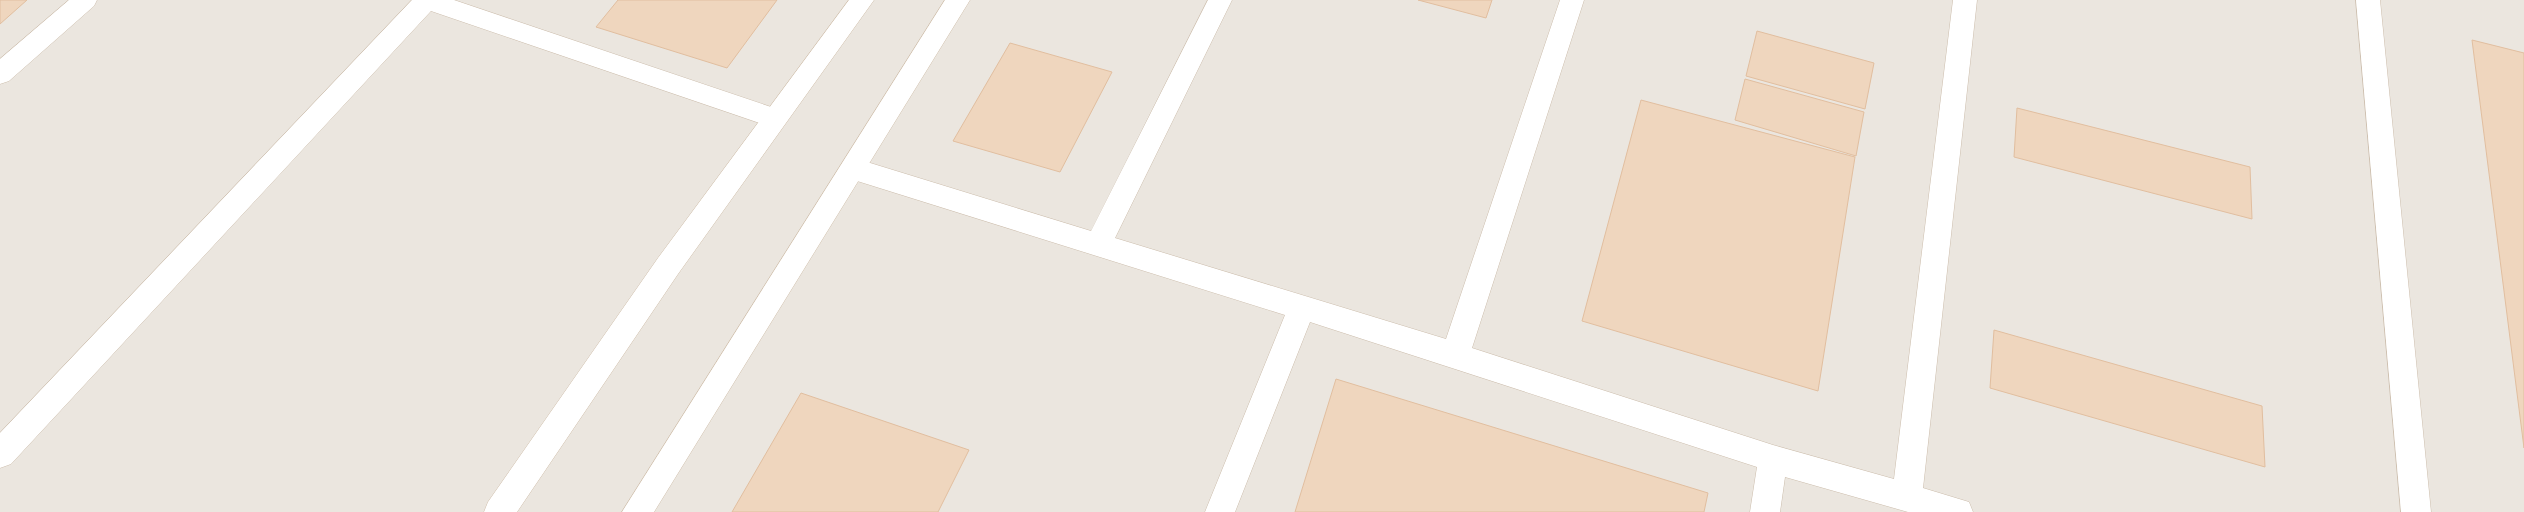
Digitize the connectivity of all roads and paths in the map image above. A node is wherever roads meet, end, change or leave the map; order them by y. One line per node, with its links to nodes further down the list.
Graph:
1 (85, 0): 9 (street)
2 (426, 0): 10 (street); 15 (street)
3 (862, 0): 10 (street)
4 (958, 0): 11 (street)
5 (1220, 0): 12 (street)
6 (1572, 0): 14 (street)
7 (1965, 0): 17 (street)
8 (2368, 0): 23 (street)
9 (0, 74)
10 (774, 118): 18 (street)
11 (854, 169): 12 (street); 19 (street)
12 (1098, 244): 13 (street)
13 (1302, 308): 14 (street); 20 (street)
14 (1455, 355): 16 (street)
15 (0, 454)
16 (1773, 459): 17 (street); 21 (street)
17 (1907, 496): 22 (street)
18 (499, 512)
19 (637, 512)
20 (1220, 512)
21 (1765, 512)
22 (1958, 512)
23 (2416, 512)

